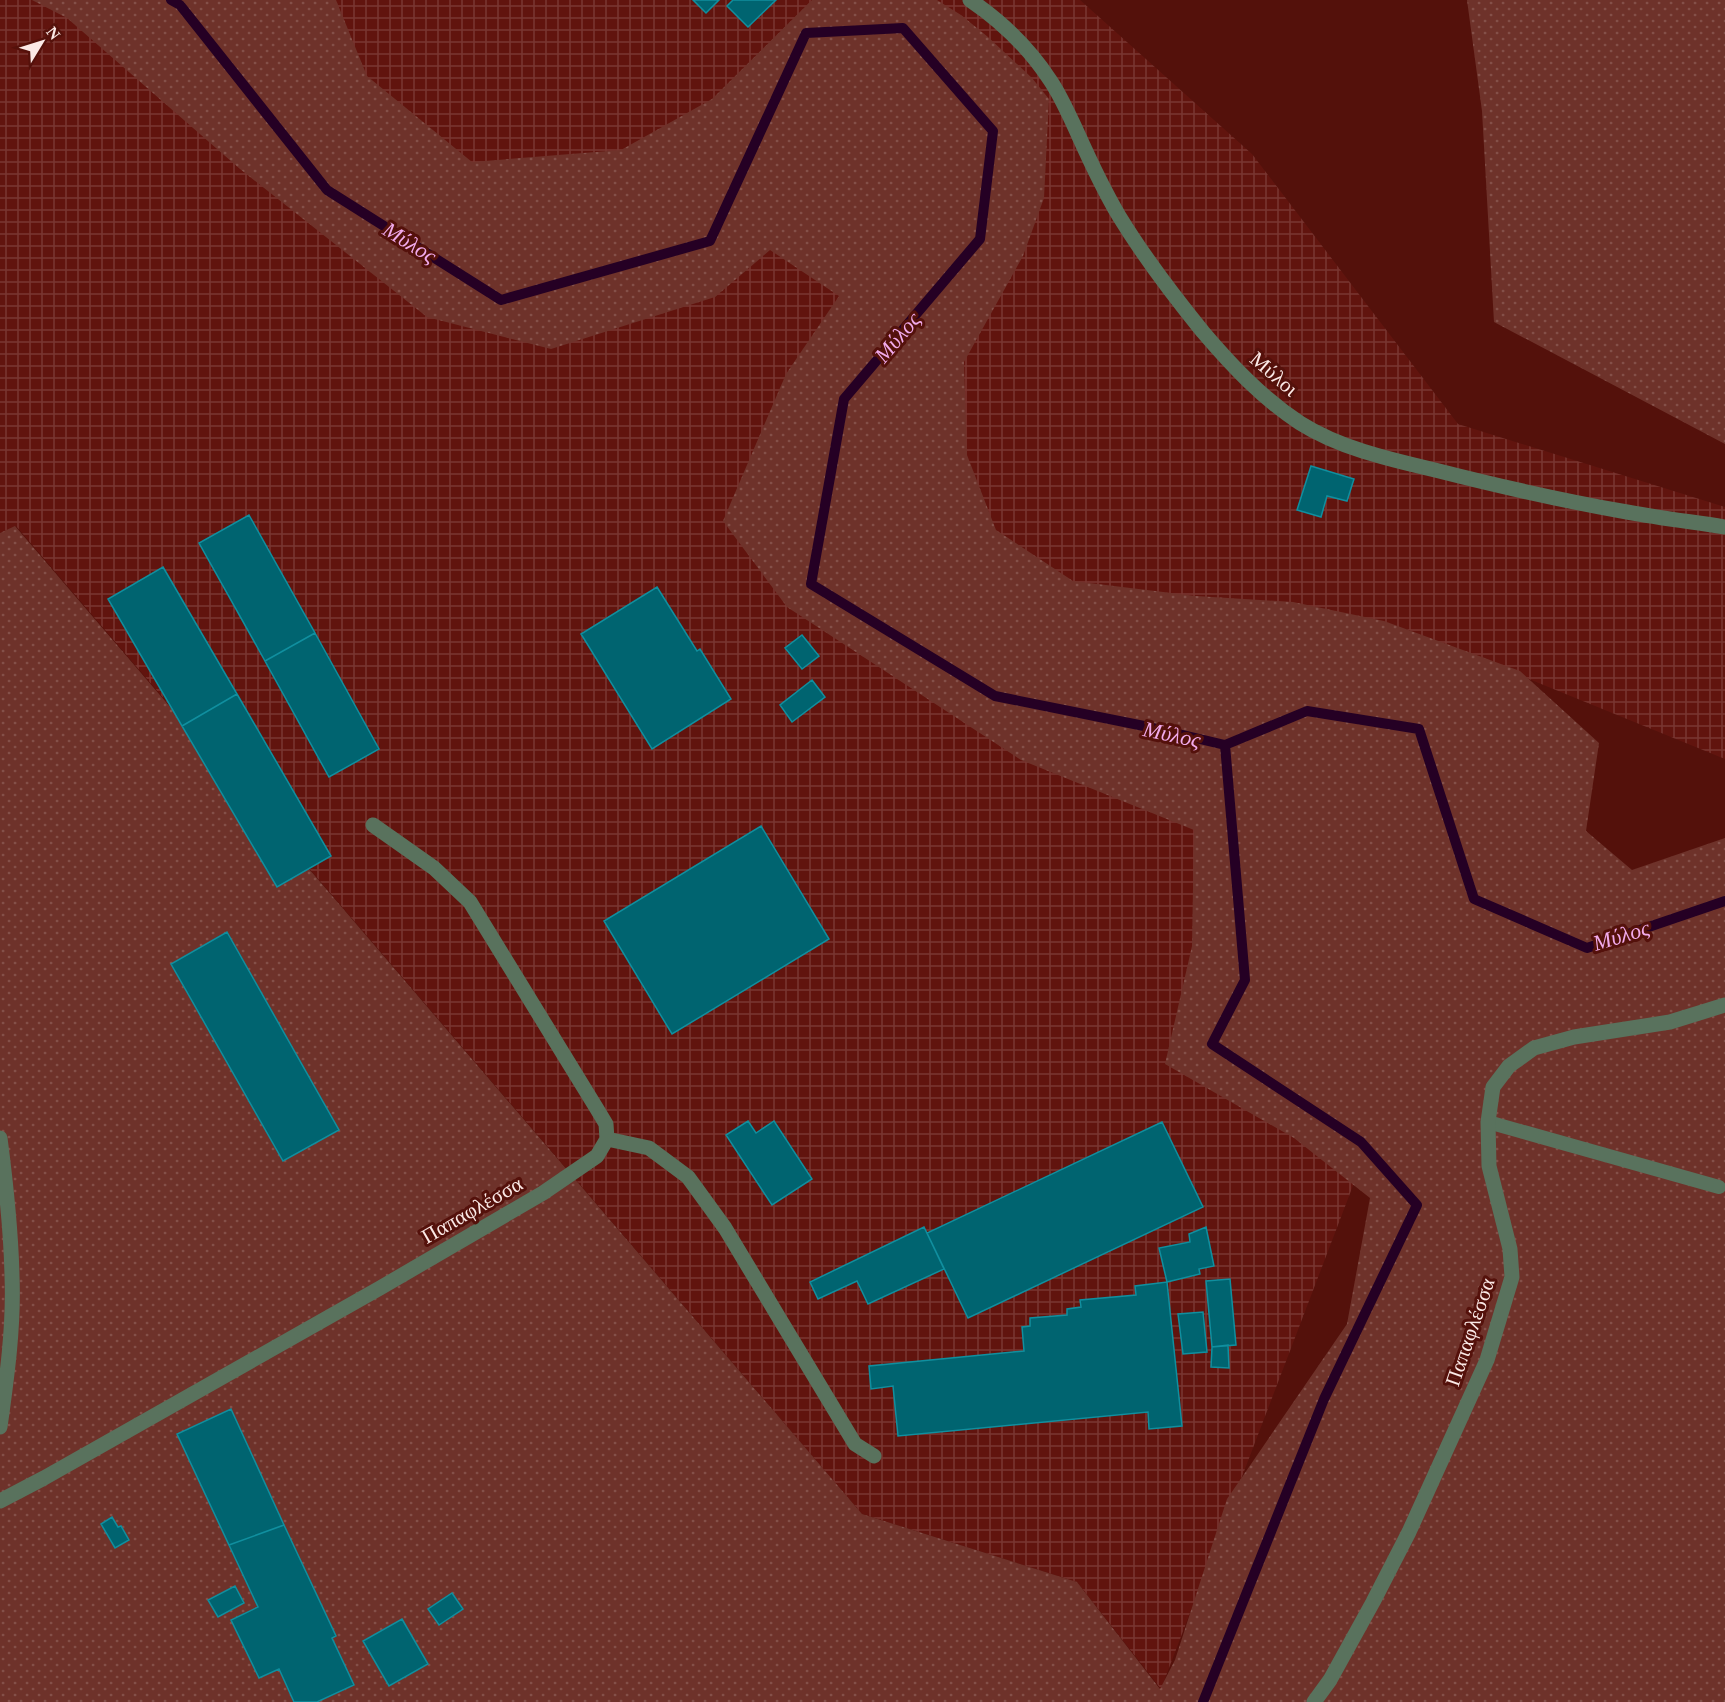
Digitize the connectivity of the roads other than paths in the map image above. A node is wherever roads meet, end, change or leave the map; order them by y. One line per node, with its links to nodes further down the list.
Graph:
1 (970, 0): 2 (street, Μύλοι)
2 (1725, 527)
3 (373, 825): 7 (street)
4 (1725, 1005): 5 (street, Παπαφλέσσα)
5 (1488, 1122): 8 (lane); 12 (street, Παπαφλέσσα)
6 (0, 1138): 9 (street)
7 (607, 1139): 10 (street); 11 (street, Παπαφλέσσα)
8 (1719, 1187)
9 (0, 1427)
10 (874, 1456)
11 (0, 1501)
12 (1314, 1702)

